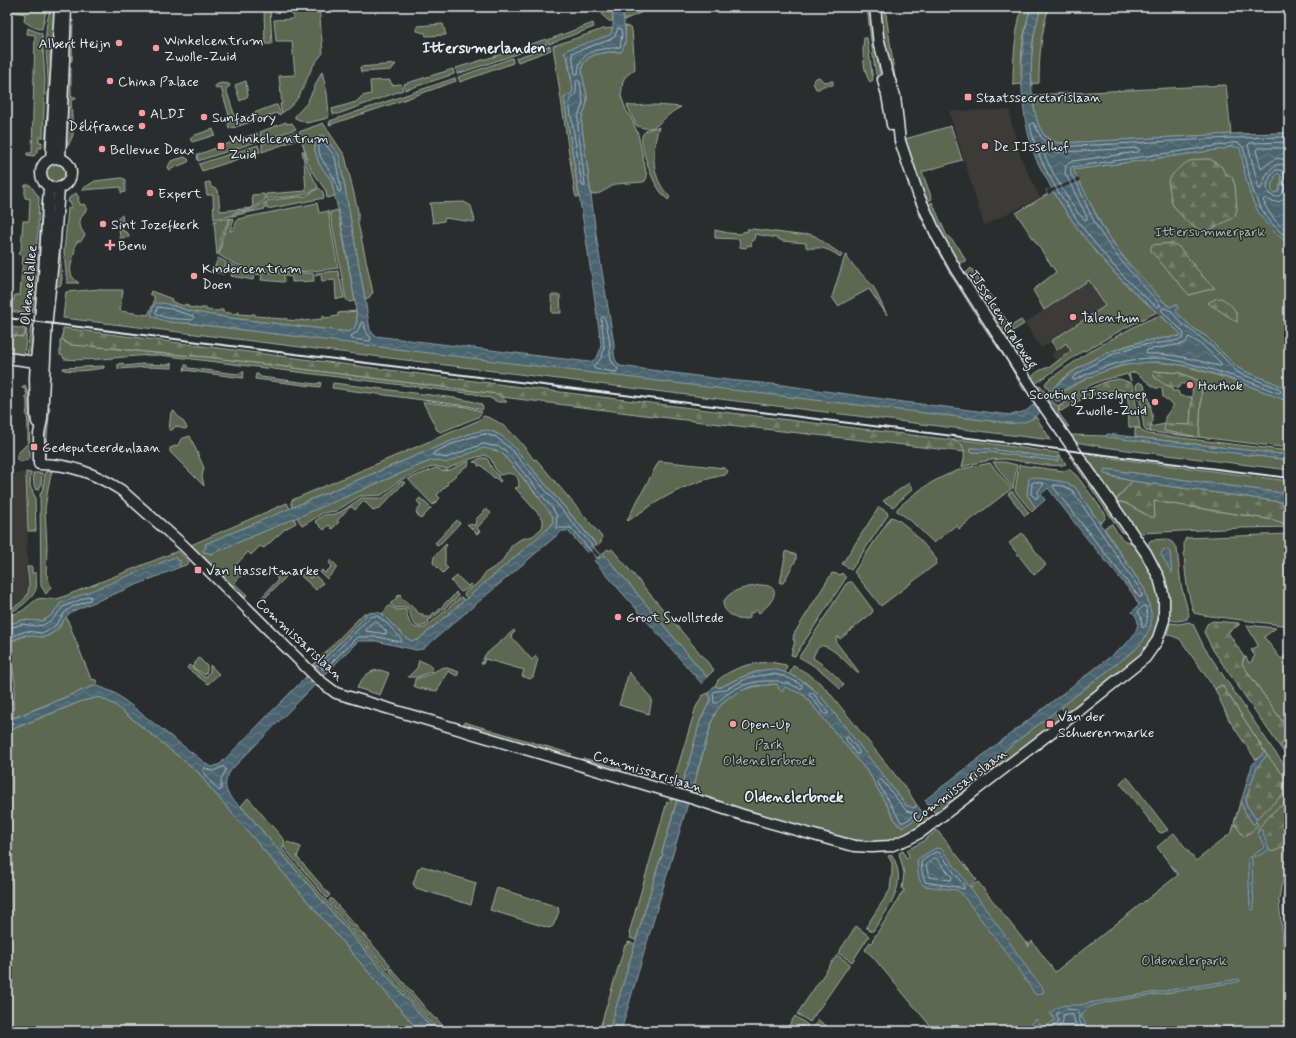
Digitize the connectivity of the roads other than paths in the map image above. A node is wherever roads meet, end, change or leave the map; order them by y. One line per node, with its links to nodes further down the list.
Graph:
1 (60, 7): 4 (street)
2 (66, 7): 4 (street)
3 (875, 7): 11 (street, IJsselcentraleweg)
4 (55, 159): 5 (street); 6 (street)
5 (49, 187): 6 (street); 8 (street, Oldeneelallee)
6 (59, 188): 9 (street, Oldeneelallee)
7 (7, 358): 8 (street)
8 (36, 362): 9 (street, Oldeneelallee)
9 (39, 434): 10 (street, Oldeneelallee)
10 (39, 464): 11 (street, Commissarislaan)
11 (1136, 538)

